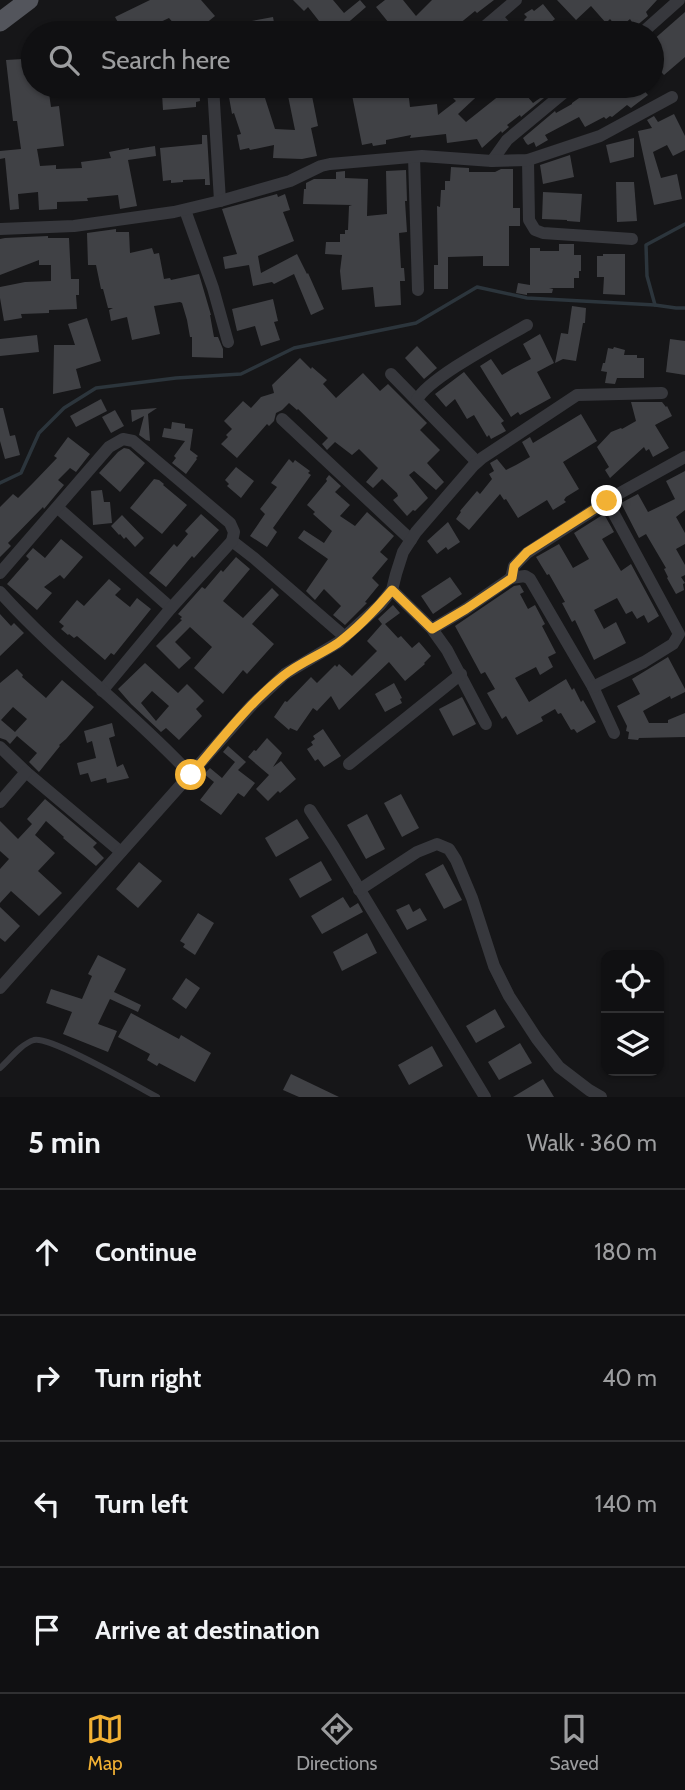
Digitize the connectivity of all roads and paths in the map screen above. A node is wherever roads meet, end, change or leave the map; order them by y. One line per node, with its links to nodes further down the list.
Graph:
1 (10, 0): 5 (main road)
2 (29, 0): 10 (main road)
3 (516, 0): 6 (street)
4 (679, 0): 9 (street)
5 (0, 7)
6 (497, 17): 7 (street); 8 (street)
7 (492, 21)
8 (500, 21)
9 (655, 21)
10 (0, 22)
11 (672, 97): 16 (street)
12 (214, 98): 17 (street)
13 (553, 98): 15 (street)
14 (414, 157): 15 (street); 17 (street); 21 (street)
15 (492, 160): 16 (street)
16 (528, 160): 20 (street)
17 (220, 201): 18 (street)
18 (185, 210): 19 (street); 23 (street)
19 (0, 229)
20 (632, 239)
21 (418, 290)
22 (527, 325): 26 (street)
23 (228, 342)
24 (391, 374): 26 (street)
25 (662, 393): 29 (street)
26 (417, 400): 29 (street)
27 (282, 419): 32 (street)
28 (685, 457): 30 (street)
29 (477, 462): 32 (street)
30 (607, 501): 35 (street); 42 (street)
31 (58, 508): 33 (street); 34 (street); 38 (street)
32 (411, 540): 36 (street)
33 (232, 541): 38 (street); 40 (street)
34 (0, 573)
35 (512, 578): 39 (street); 42 (street)
36 (392, 590): 39 (street); 40 (street)
37 (0, 592): 43 (street)
38 (171, 608): 43 (street)
39 (432, 629): 41 (street)
40 (345, 637): 49 (street)
41 (461, 674): 44 (street); 47 (street)
42 (593, 687): 45 (street)
43 (102, 691): 49 (street)
44 (486, 724)
45 (614, 733)
46 (0, 747): 48 (street)
47 (349, 764)
48 (26, 772): 50 (street); 52 (street)
49 (191, 775): 52 (street)
50 (0, 802)
51 (310, 810): 53 (street)
52 (121, 852): 54 (street)
53 (359, 890): 57 (street); 58 (street)
54 (0, 988)
55 (0, 1068): 56 (lane)
56 (157, 1097)
57 (485, 1097)
58 (601, 1097)

